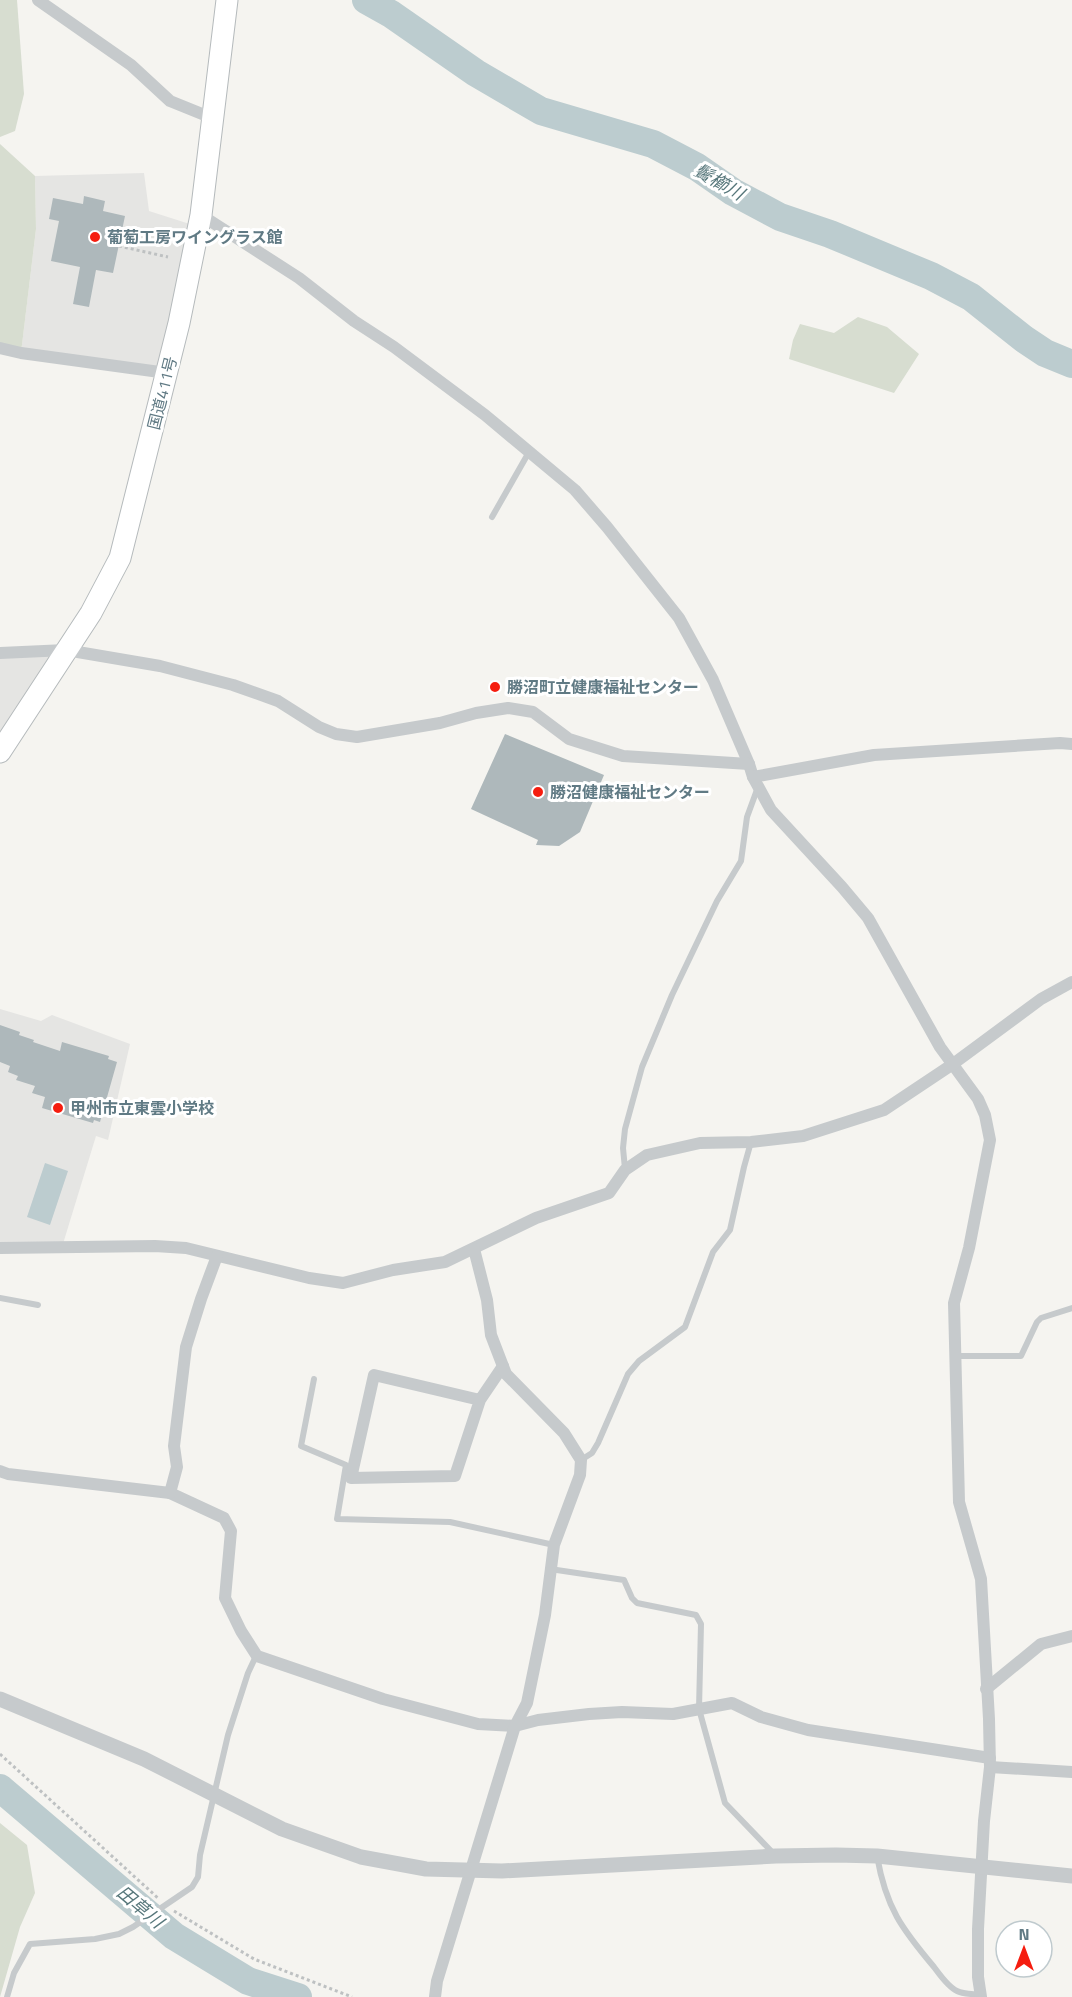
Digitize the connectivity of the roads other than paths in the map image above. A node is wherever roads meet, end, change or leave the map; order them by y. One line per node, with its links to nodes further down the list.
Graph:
1 (38, 0): 3 (street)
2 (227, 0): 3 (highway, 国道411号)
3 (212, 118): 4 (highway, 国道411号)
4 (201, 215): 6 (highway, 国道411号); 7 (street)
5 (0, 348): 6 (street)
6 (167, 374): 9 (highway, 国道411号)
7 (528, 452): 8 (lane); 13 (street)
8 (492, 517)
9 (66, 650): 10 (street); 12 (highway, 国道411号); 13 (street)
10 (0, 653)
11 (1072, 744): 14 (street)
12 (0, 752)
13 (749, 764): 14 (street)
14 (755, 782): 16 (street); 18 (lane)
15 (1072, 982): 16 (street)
16 (953, 1064): 17 (street); 25 (street)
17 (752, 1142): 18 (street); 29 (lane)
18 (625, 1170): 20 (street)
19 (0, 1248): 21 (street)
20 (474, 1248): 21 (street); 26 (street)
21 (217, 1256): 31 (street)
22 (0, 1298): 23 (lane)
23 (38, 1305)
24 (1072, 1308): 25 (lane)
25 (956, 1356): 36 (street)
26 (503, 1366): 28 (street); 29 (street)
27 (314, 1379): 32 (lane)
28 (480, 1400): 28 (street)
29 (581, 1460): 32 (street)
30 (0, 1471): 31 (street)
31 (170, 1493): 35 (street)
32 (554, 1545): 33 (street)
33 (550, 1569): 38 (lane); 39 (street)
34 (1072, 1636): 36 (street)
35 (256, 1656): 39 (street); 42 (lane)
36 (986, 1689): 40 (street)
37 (0, 1699): 42 (street)
38 (699, 1709): 39 (street); 40 (street); 43 (lane)
39 (515, 1726): 46 (street)
40 (990, 1762): 41 (street); 45 (street)
41 (1072, 1772)
42 (213, 1796): 46 (street); 49 (lane)
43 (776, 1856): 44 (street); 46 (street)
44 (877, 1856): 45 (street); 48 (lane)
45 (981, 1867): 47 (street); 48 (street)
46 (470, 1872): 50 (street)
47 (1072, 1876)
48 (981, 1996)
49 (7, 1997)
50 (435, 1997)

